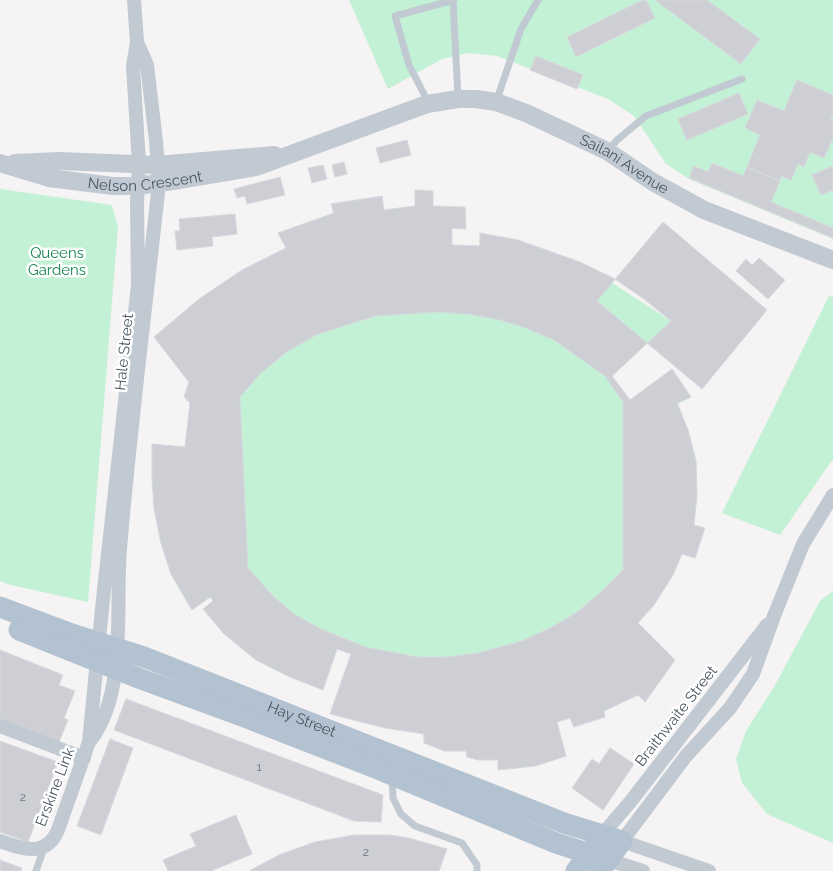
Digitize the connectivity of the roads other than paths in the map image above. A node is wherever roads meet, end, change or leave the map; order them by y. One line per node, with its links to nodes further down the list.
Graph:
1 (134, 0): 4 (street, Hale Street)
2 (453, 0): 6 (lane); 8 (lane)
3 (538, 0): 7 (lane)
4 (137, 42): 12 (street, Hale Street); 13 (street, Hale Street)
5 (742, 79): 9 (lane)
6 (458, 99): 7 (street, Sailani Avenue); 8 (street, Sailani Avenue)
7 (496, 102): 9 (street, Sailani Avenue)
8 (419, 107): 10 (street, Nelson Crescent)
9 (607, 151): 16 (street, Sailani Avenue)
10 (289, 154): 13 (street, Nelson Crescent); 14 (street, Nelson Crescent)
11 (0, 163): 12 (street, Nelson Crescent); 15 (street, Nelson Crescent)
12 (139, 164): 13 (street, Nelson Crescent); 15 (street, Hale Street)
13 (157, 164): 14 (street, Hale Street)
14 (159, 183): 15 (street, Nelson Crescent); 21 (street, Hale Street)
15 (137, 186): 21 (street, Hale Street)
16 (833, 260)
17 (833, 495): 19 (street, Braithwaite Street)
18 (0, 607): 21 (main road, Hay Street)
19 (774, 616): 25 (street, Braithwaite Street); 25 (street, Braithwaite Street)
20 (0, 622): 21 (main road, Hay Street)
21 (108, 656): 23 (street, Erskine Link); 24 (main road, Hay Street); 25 (main road, Hay Street)
22 (0, 726): 23 (street)
23 (84, 758): 27 (street, Erskine Link)
24 (392, 774): 28 (main road, Hay Street); 30 (lane)
25 (612, 838): 28 (main road); 33 (street)
26 (0, 841): 27 (street, Erskine Link)
27 (45, 845): 29 (lane)
28 (599, 862): 31 (main road); 32 (street)
29 (36, 871)
30 (477, 871)
31 (576, 871)
32 (643, 871)
33 (709, 871)

